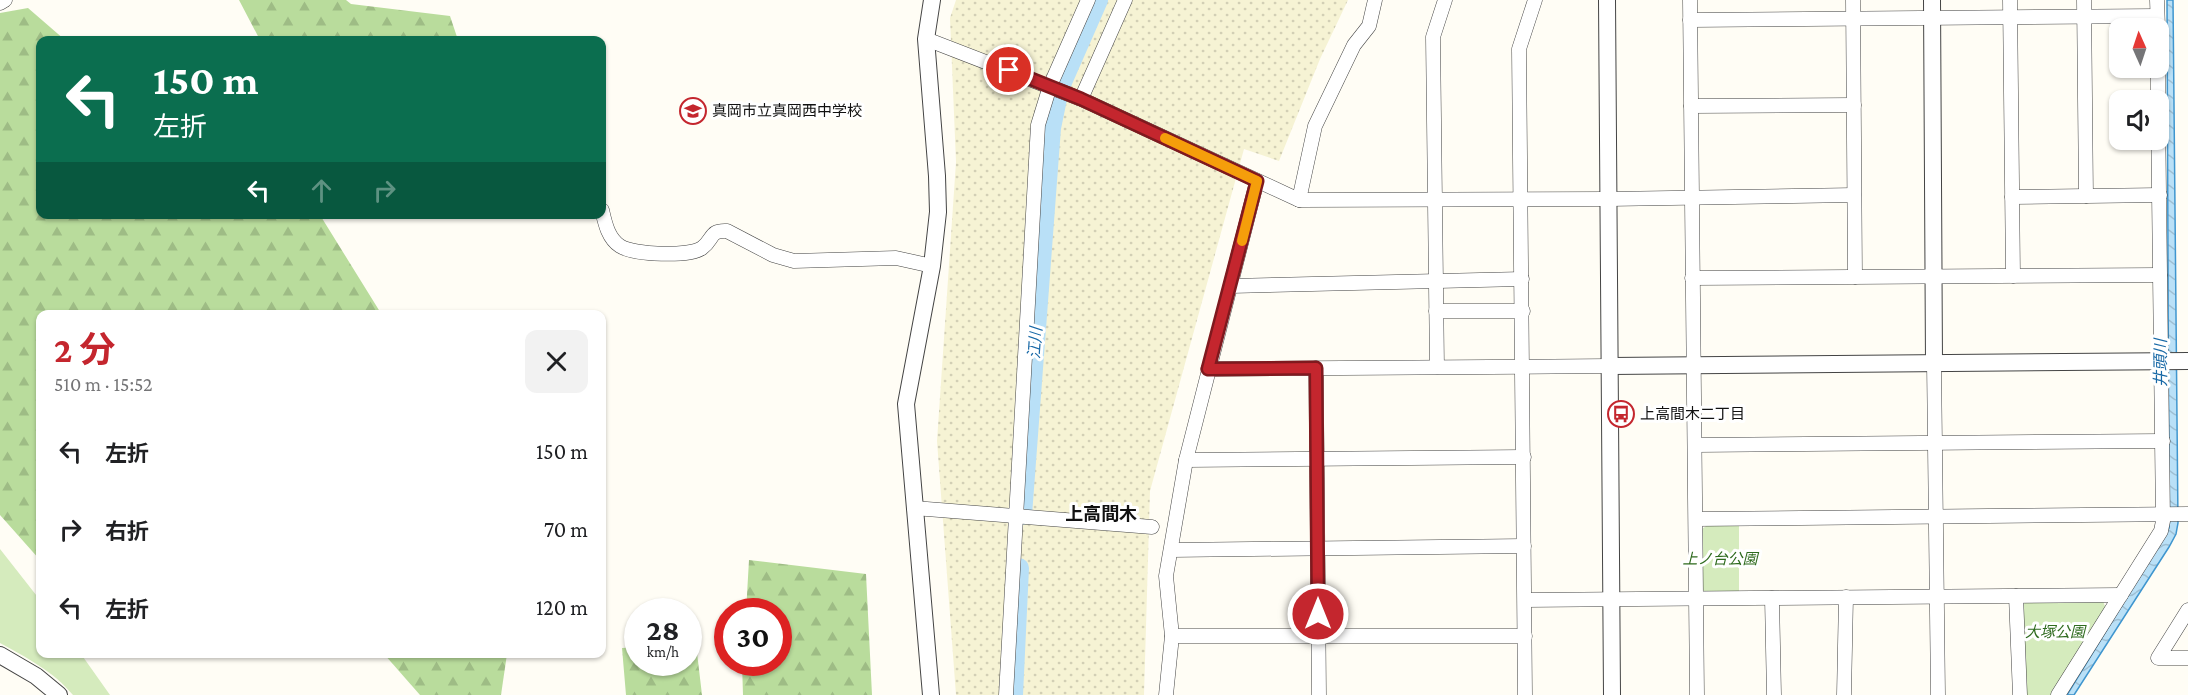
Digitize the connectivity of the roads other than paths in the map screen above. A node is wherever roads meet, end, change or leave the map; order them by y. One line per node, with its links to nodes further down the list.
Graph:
1 (5, 0): 14 (street)
2 (932, 0): 22 (street)
3 (1088, 0): 23 (street)
4 (1125, 0): 24 (street)
5 (1375, 0): 35 (street)
6 (1445, 0): 36 (street)
7 (1535, 0): 37 (street)
8 (1607, 0): 34 (street)
9 (1690, 0): 21 (street)
10 (1852, 0): 18 (street)
11 (2010, 0): 17 (street)
12 (2084, 0): 16 (street)
13 (2157, 0): 20 (street)
14 (0, 3)
15 (1932, 8): 17 (street); 18 (street); 43 (street)
16 (2084, 15): 17 (street); 19 (street); 31 (street)
17 (2010, 17): 32 (street)
18 (1853, 18): 21 (street); 25 (street)
19 (2115, 18)
20 (2157, 18)
21 (1690, 20): 26 (street)
22 (927, 39): 23 (street); 39 (street)
23 (1050, 86): 24 (street); 68 (street)
24 (1081, 99): 28 (street)
25 (1854, 105): 26 (street); 29 (street)
26 (1691, 106): 33 (street)
27 (2159, 150): 30 (street)
28 (1257, 181): 35 (street); 47 (street)
29 (1854, 195): 33 (street); 42 (street)
30 (2160, 195): 31 (street); 40 (street)
31 (2086, 196): 32 (street)
32 (2012, 197): 41 (street)
33 (1691, 198): 34 (street); 44 (street)
34 (1609, 199): 37 (street); 55 (street)
35 (1299, 200): 36 (street)
36 (1435, 200): 37 (street); 46 (street)
37 (1522, 200): 45 (street)
38 (605, 219): 39 (street)
39 (932, 266): 65 (street)
40 (2160, 275): 41 (street); 50 (street)
41 (2013, 276): 43 (street)
42 (1855, 277): 43 (street); 44 (street)
43 (1933, 277): 52 (street)
44 (1692, 278): 53 (street)
45 (1522, 279): 46 (street); 49 (street)
46 (1436, 281): 47 (street); 48 (street)
47 (1231, 286): 58 (street)
48 (1436, 311): 49 (street); 56 (street)
49 (1523, 311): 54 (street)
50 (2161, 360): 51 (street); 52 (street); 59 (street)
51 (2188, 361)
52 (1934, 363): 53 (street); 60 (street)
53 (1693, 364): 55 (street); 61 (street)
54 (1523, 366): 55 (street); 56 (street); 62 (street)
55 (1610, 366): 82 (street)
56 (1437, 367): 57 (street)
57 (1316, 368): 58 (street); 63 (street)
58 (1208, 369): 64 (street)
59 (2163, 441): 60 (street); 66 (street)
60 (1935, 442): 61 (street); 69 (street)
61 (1696, 445): 70 (street)
62 (1524, 457): 63 (street); 72 (street)
63 (1317, 458): 64 (street); 73 (street)
64 (1186, 460): 74 (street)
65 (914, 508): 68 (street); 90 (street)
66 (2163, 514): 67 (street); 69 (street); 75 (street)
67 (2188, 514)
68 (1017, 516): 71 (street); 91 (street)
69 (1936, 516): 70 (street); 76 (street)
70 (1696, 519): 79 (street)
71 (1152, 527)
72 (1524, 546): 73 (street); 81 (street)
73 (1318, 549): 74 (street); 85 (street)
74 (1171, 550): 84 (street)
75 (2121, 595): 77 (street); 101 (street)
76 (1937, 596): 77 (street); 78 (street); 99 (street)
77 (2016, 596): 100 (street)
78 (1846, 597): 80 (street); 98 (street)
79 (1696, 598): 80 (street); 82 (street); 96 (street)
80 (1772, 598): 97 (street)
81 (1525, 600): 82 (street); 86 (street)
82 (1611, 600): 95 (street)
83 (2188, 610): 88 (street)
84 (1172, 636): 85 (street); 92 (street)
85 (1319, 636): 86 (street); 93 (street)
86 (1525, 636): 94 (street)
87 (0, 654): 89 (street)
88 (2188, 658)
89 (59, 695)
90 (931, 695)
91 (1006, 695)
92 (1166, 695)
93 (1320, 695)
94 (1526, 695)
95 (1612, 695)
96 (1697, 695)
97 (1774, 695)
98 (1844, 695)
99 (1938, 695)
100 (2020, 695)
101 (2058, 695)

